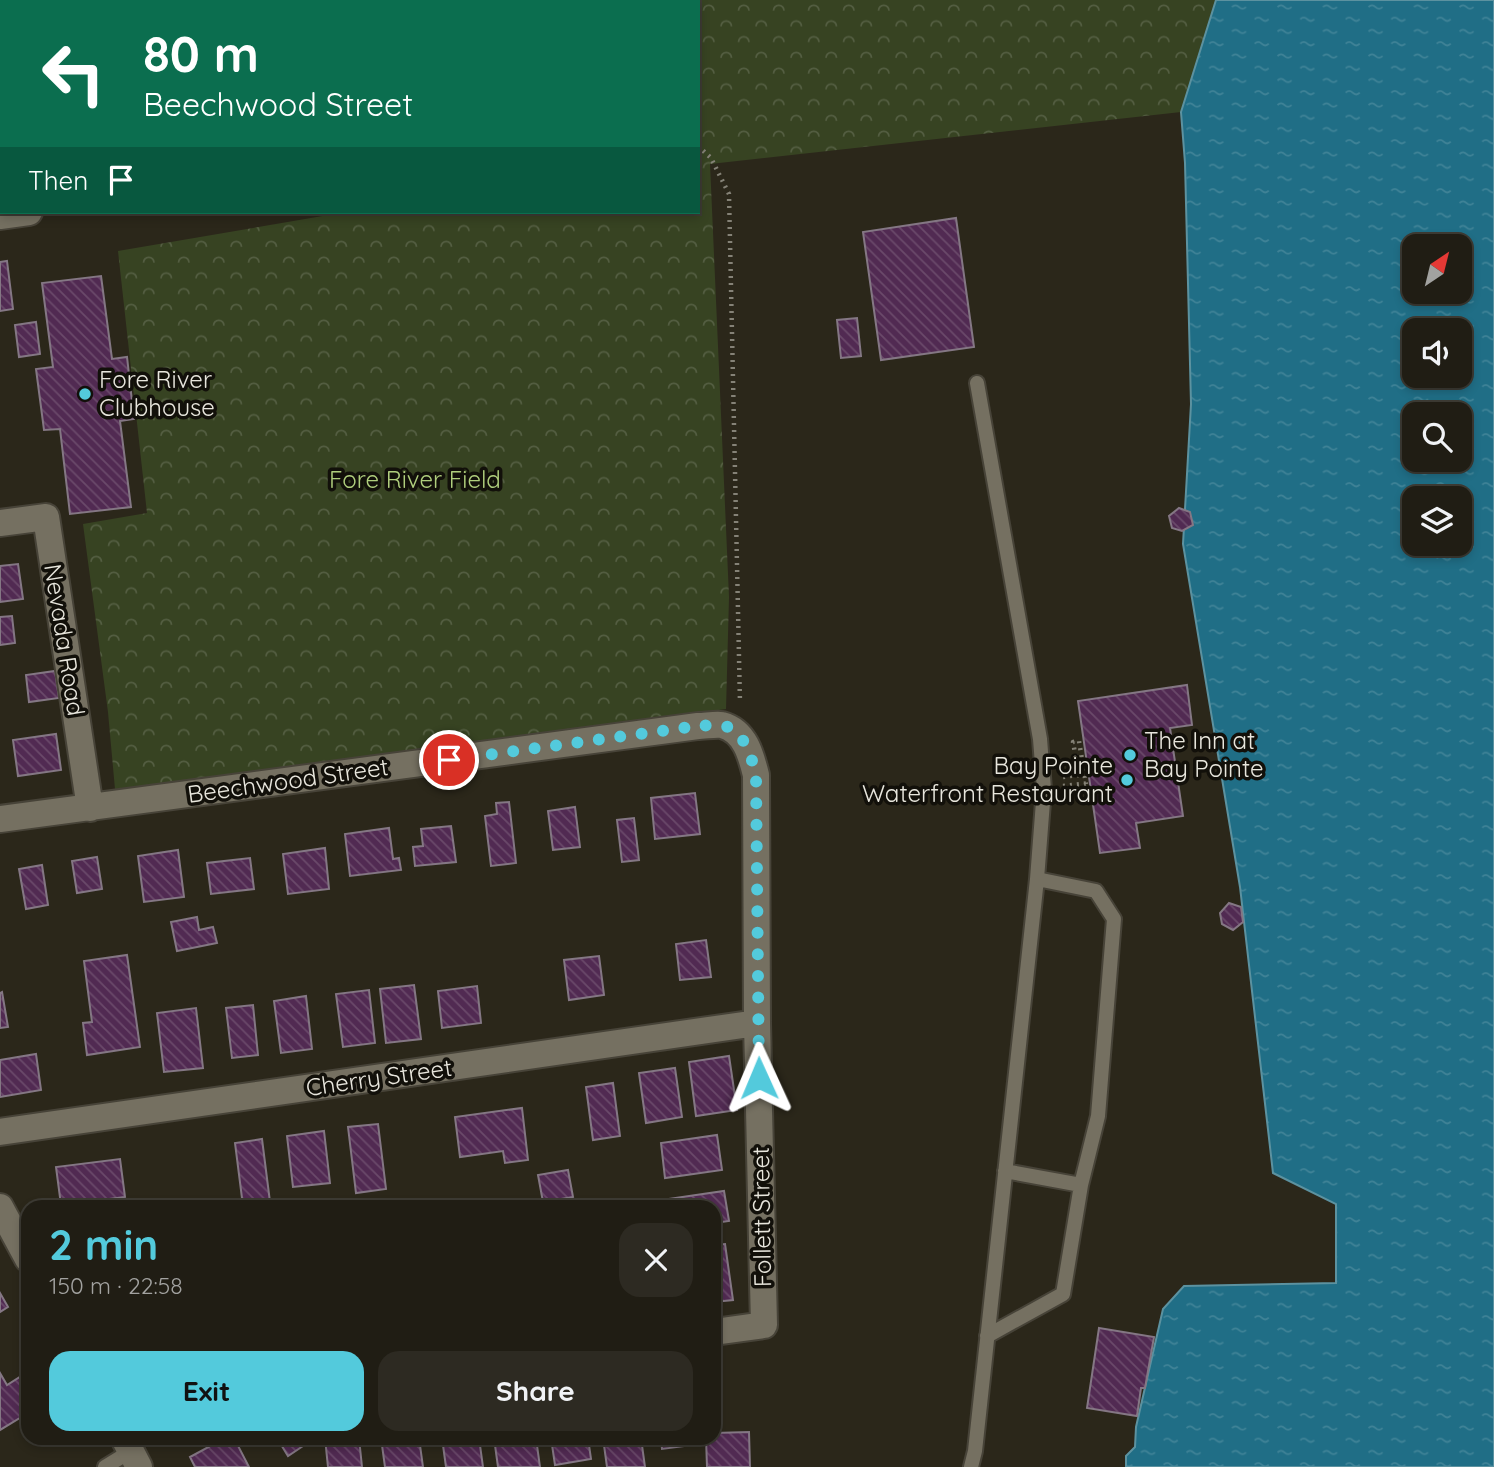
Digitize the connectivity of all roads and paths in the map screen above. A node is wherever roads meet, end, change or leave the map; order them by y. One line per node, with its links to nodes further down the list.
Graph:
1 (700, 148): 4 (path)
2 (977, 383): 8 (lane)
3 (0, 523): 6 (street, Nevada Road)
4 (740, 735): 6 (street, Beechwood Street); 9 (street, Follett Street)
5 (1088, 783): 5 (path)
6 (90, 808): 7 (street, Beechwood Street)
7 (0, 819)
8 (1037, 879): 11 (lane); 12 (lane)
9 (757, 1023): 10 (street, Cherry Street); 15 (street, Follett Street)
10 (0, 1132)
11 (1005, 1171): 12 (lane); 16 (lane)
12 (1081, 1185): 16 (lane)
13 (0, 1208): 14 (street)
14 (21, 1246)
15 (721, 1331)
16 (987, 1336): 19 (lane)
17 (131, 1452): 18 (lane)
18 (105, 1467)
19 (971, 1467)

